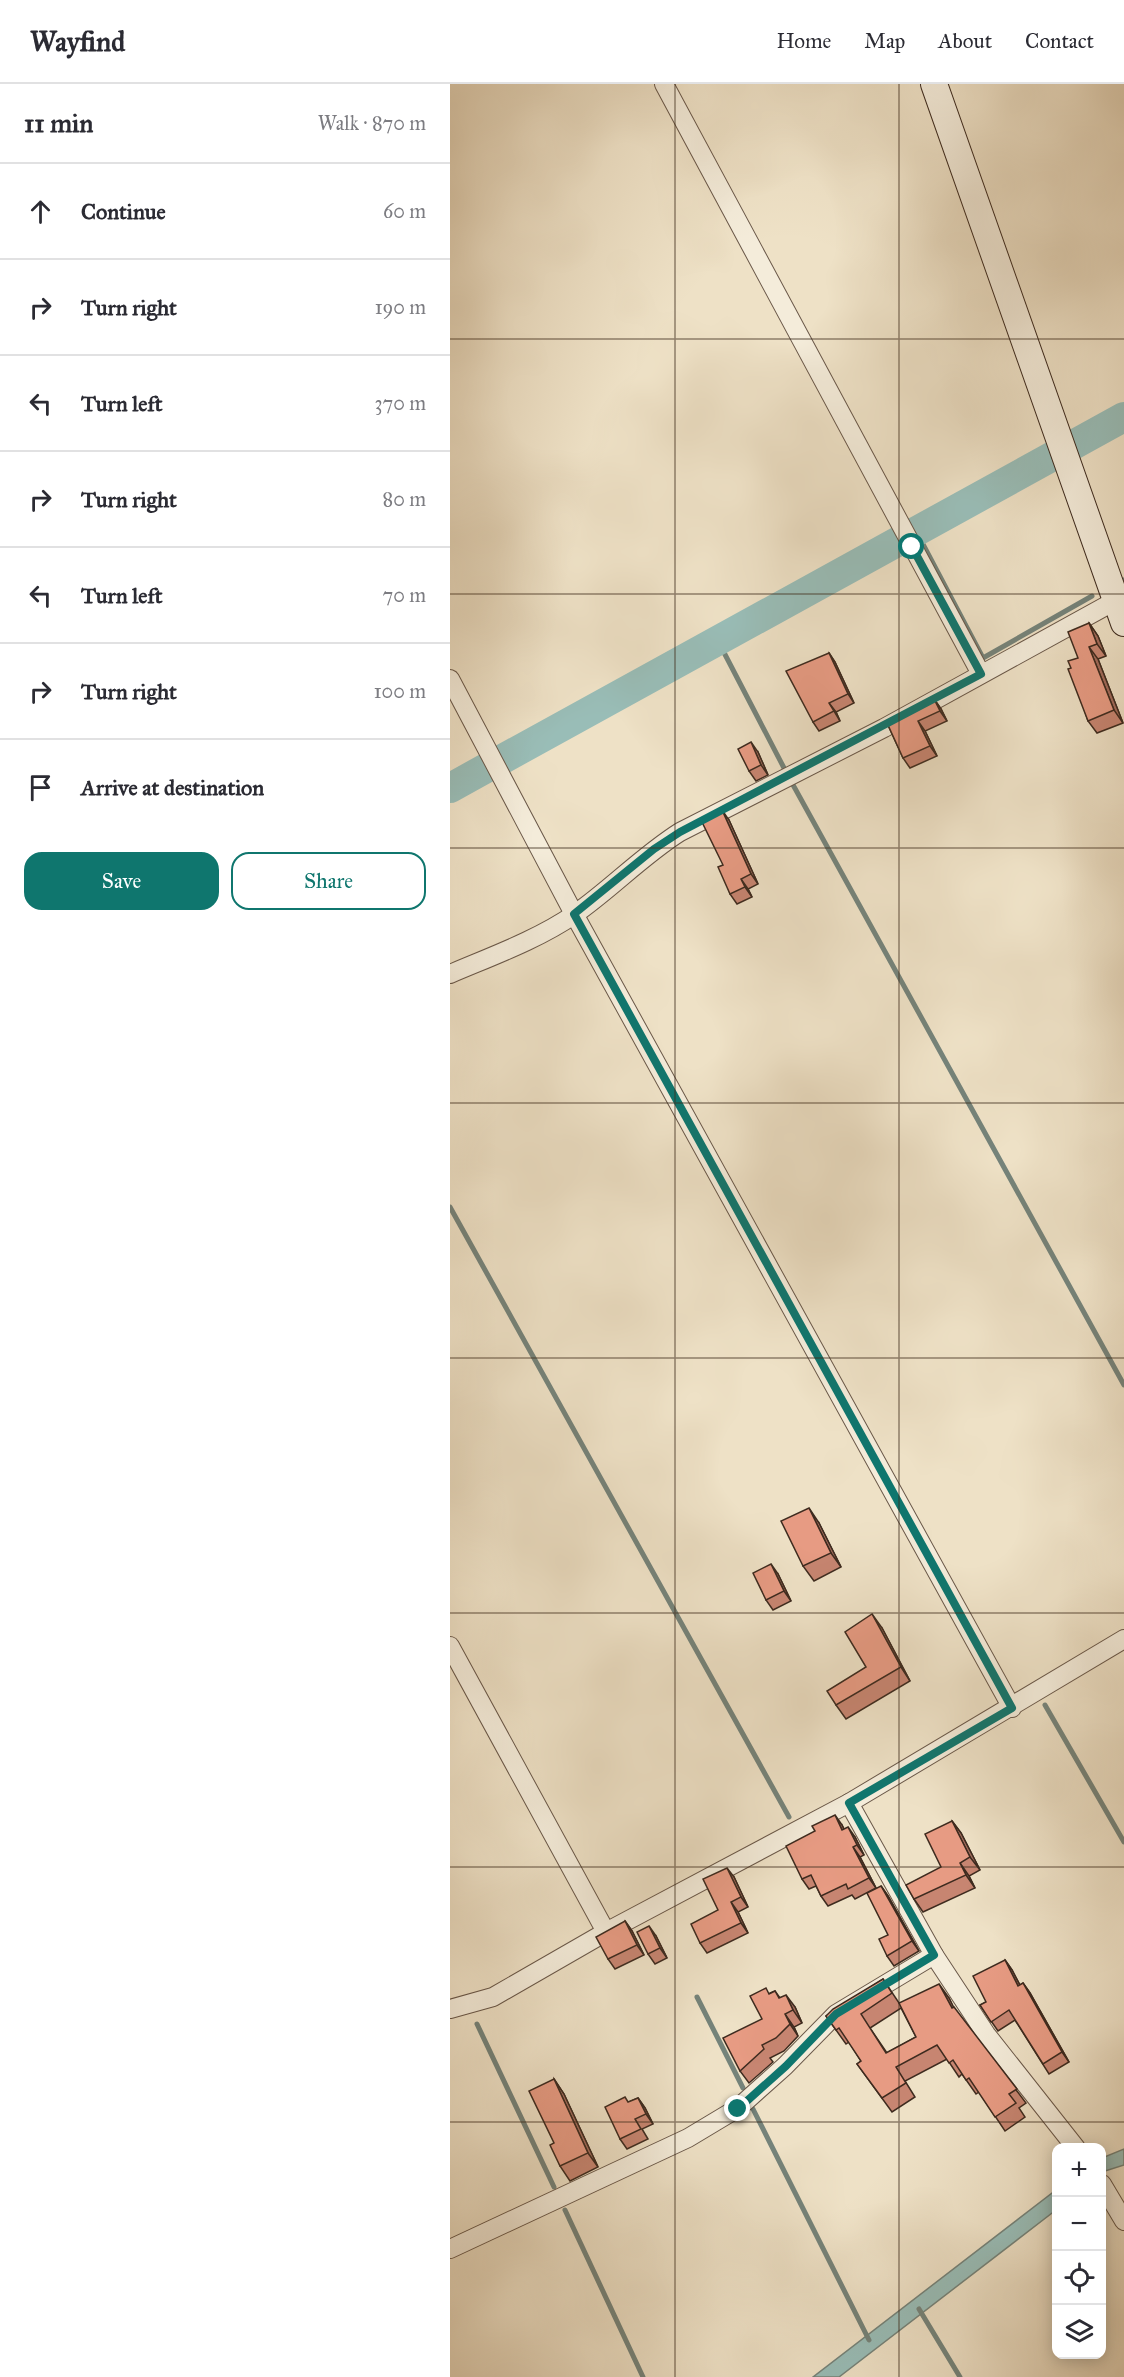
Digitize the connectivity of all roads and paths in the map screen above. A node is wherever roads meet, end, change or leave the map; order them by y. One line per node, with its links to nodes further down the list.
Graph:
1 (664, 84): 4 (street)
2 (934, 84): 3 (street)
3 (1121, 607): 4 (street)
4 (981, 674): 6 (street)
5 (450, 679): 6 (street)
6 (574, 914): 7 (street); 10 (street)
7 (450, 974)
8 (1124, 1639): 10 (street)
9 (450, 1646): 12 (street)
10 (1012, 1708): 11 (street)
11 (849, 1803): 12 (street); 13 (street)
12 (606, 1932): 14 (street)
13 (934, 1955): 15 (street); 18 (street)
14 (450, 2009)
15 (1072, 2143)
16 (1106, 2192): 17 (street)
17 (1124, 2221)
18 (450, 2249)

